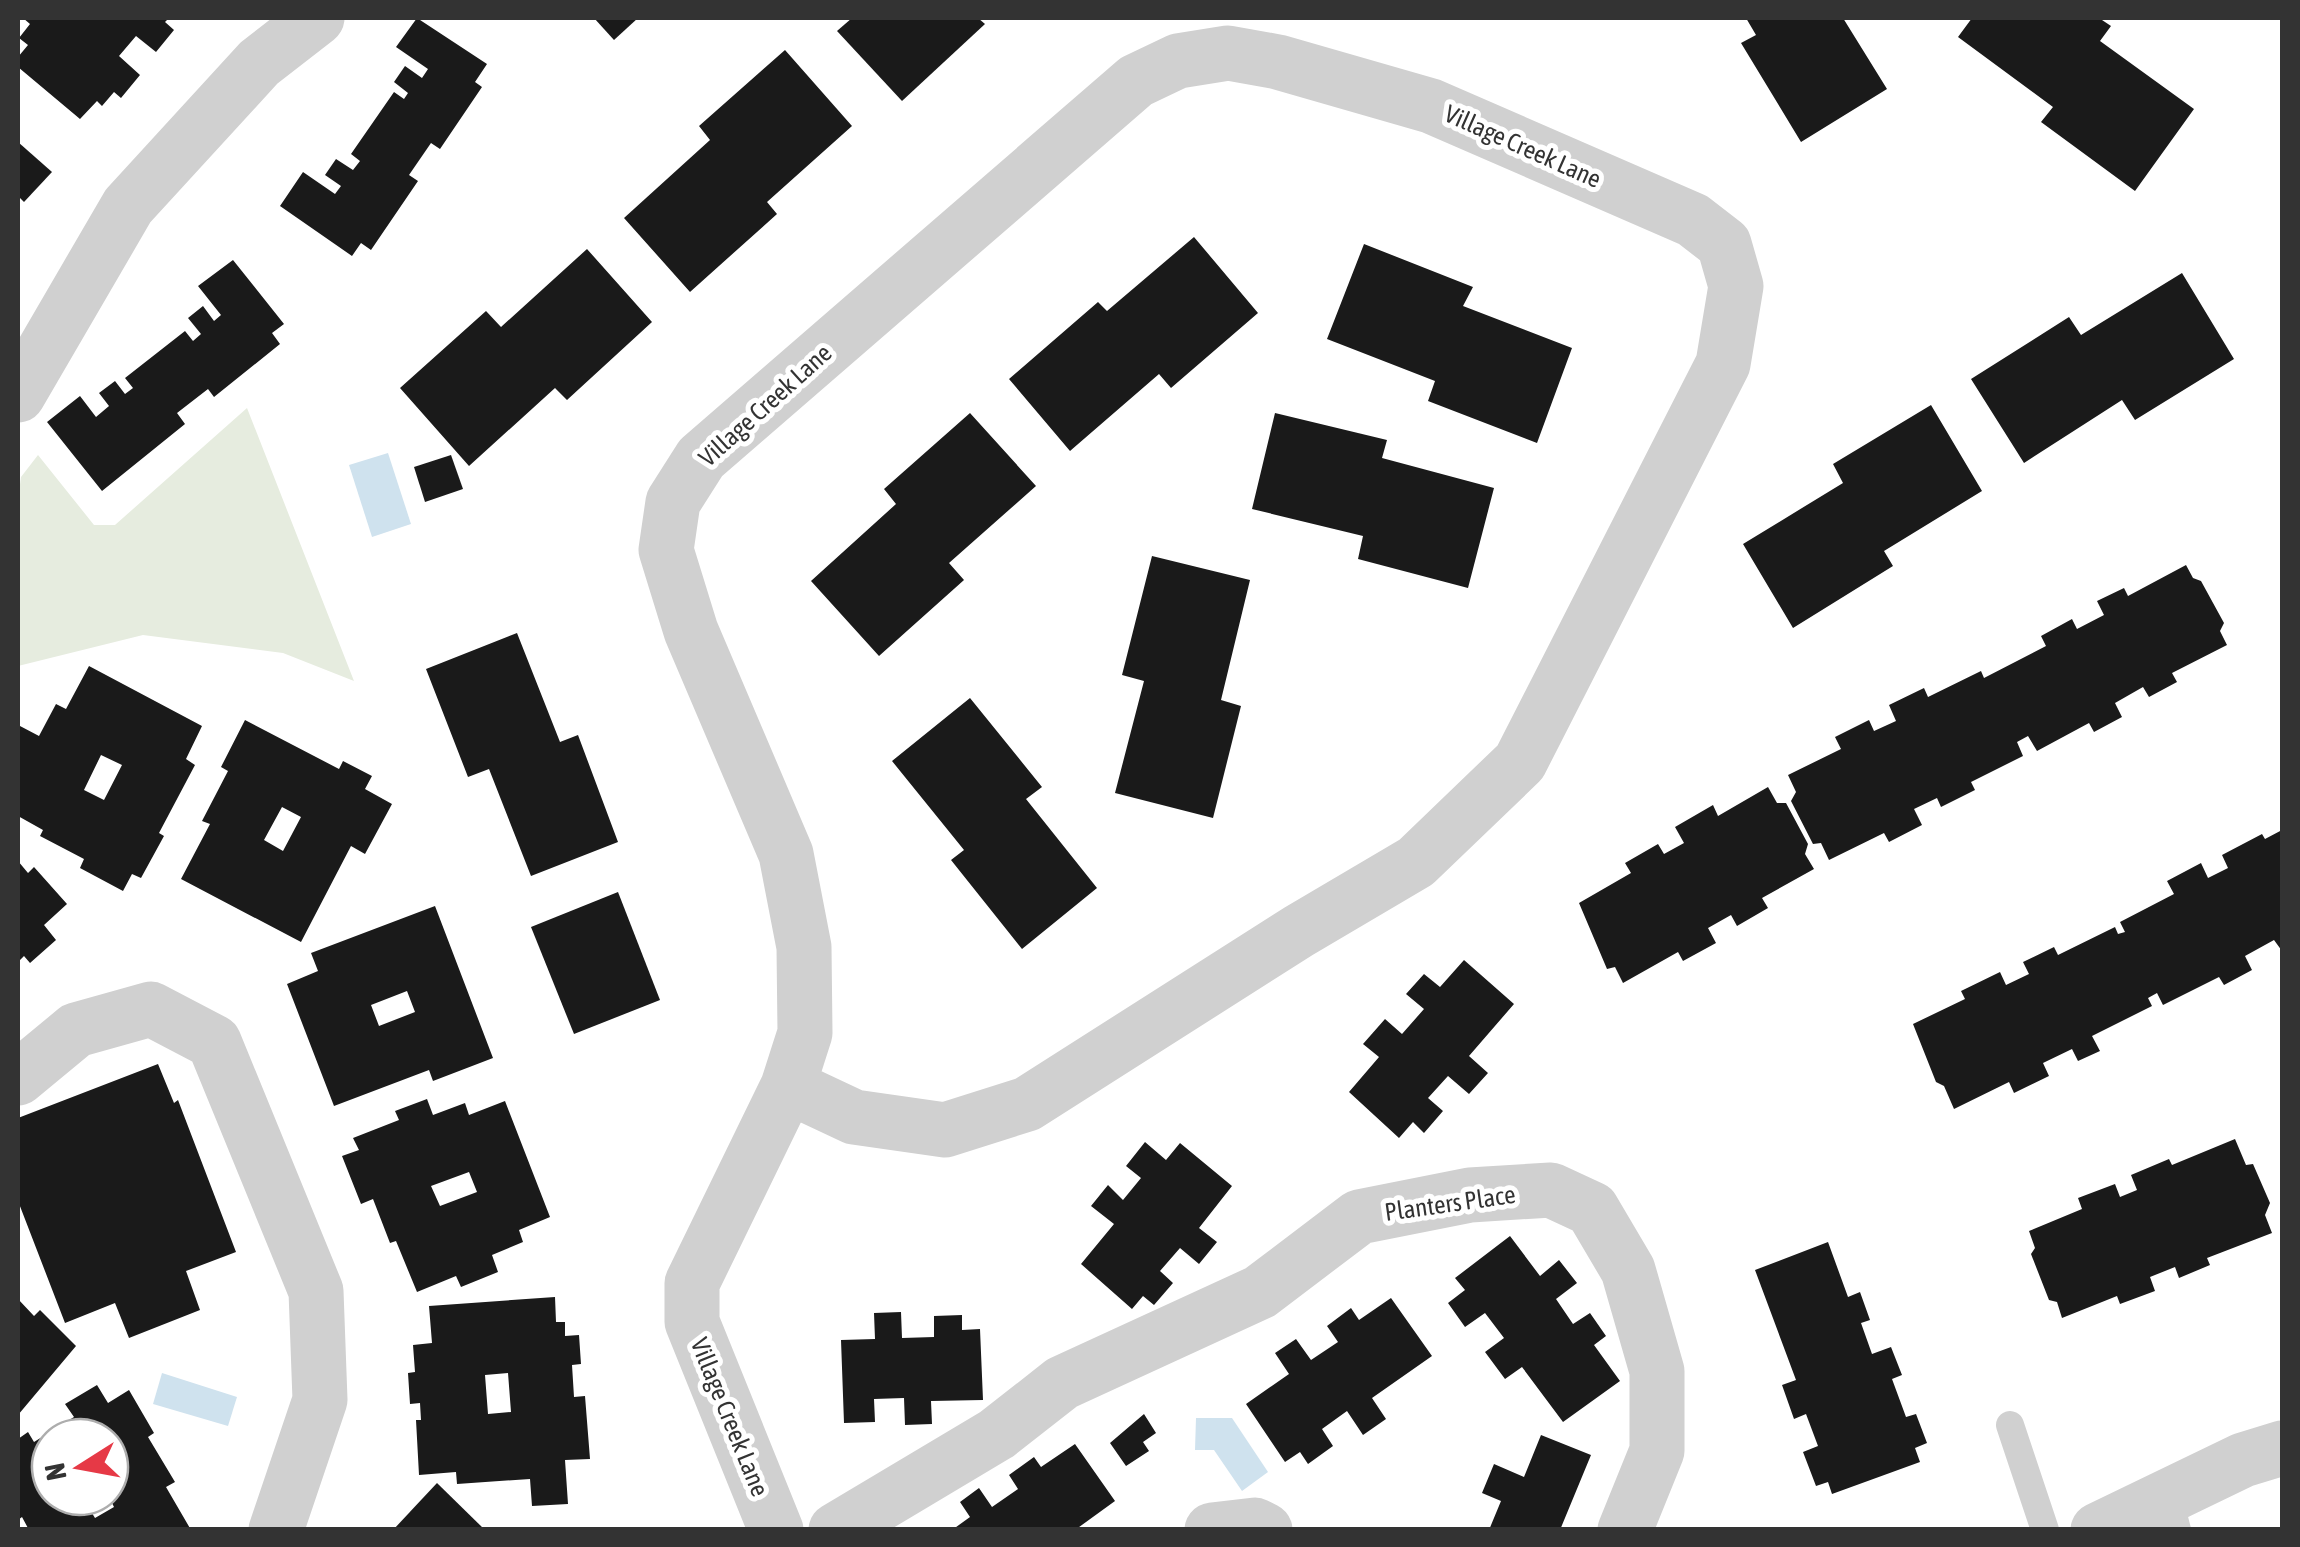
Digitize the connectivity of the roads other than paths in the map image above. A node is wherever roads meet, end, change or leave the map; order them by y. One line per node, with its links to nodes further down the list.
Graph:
1 (310, 19): 2 (street)
2 (18, 396)
3 (18, 1078): 9 (street)
4 (788, 1086): 4 (street, Village Creek Lane); 10 (street, Village Creek Lane)
5 (2010, 1425): 14 (lane)
6 (2282, 1448): 7 (street)
7 (2173, 1512): 15 (street)
8 (862, 1524): 13 (street, Planters Place)
9 (276, 1530)
10 (776, 1530)
11 (1212, 1530): 12 (street)
12 (1265, 1530)
13 (1625, 1530)
14 (2045, 1530)
15 (2098, 1530)

